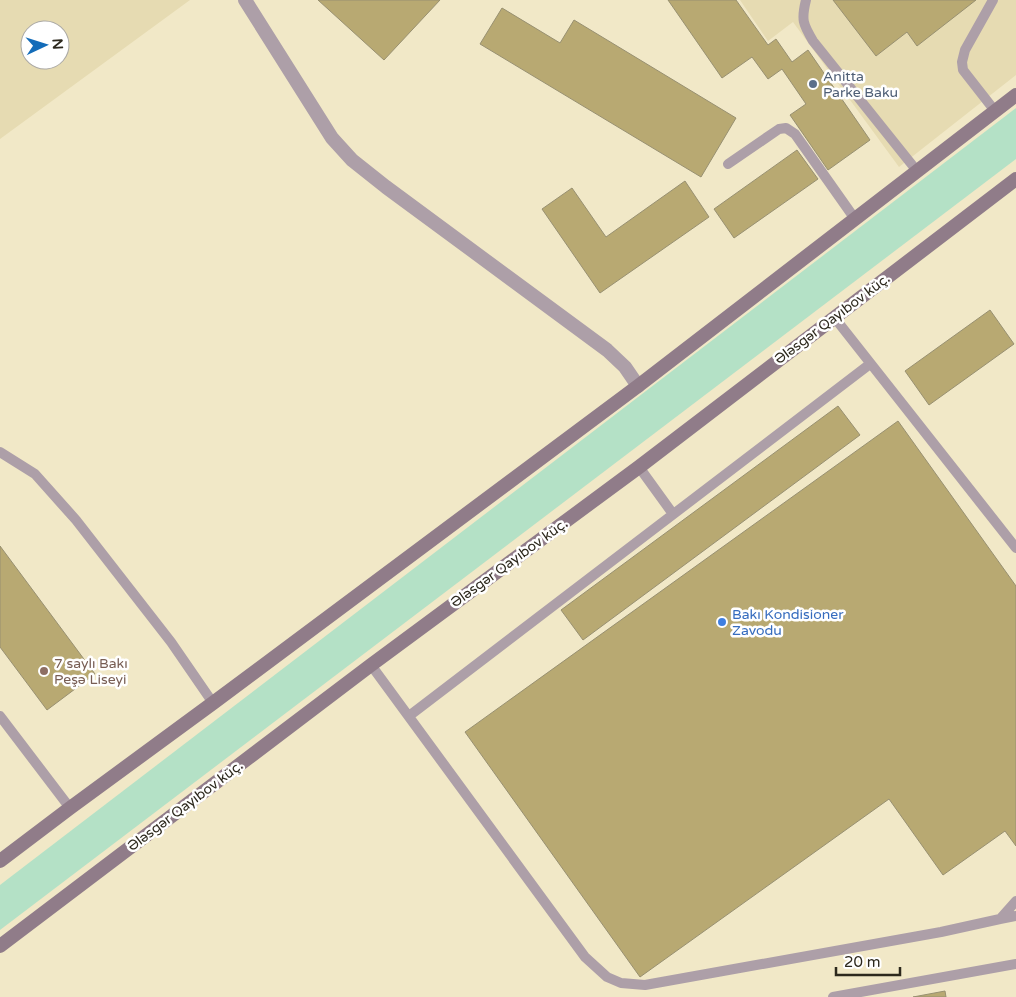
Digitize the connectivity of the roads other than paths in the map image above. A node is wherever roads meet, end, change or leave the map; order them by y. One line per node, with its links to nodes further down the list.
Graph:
1 (245, 0): 12 (street)
2 (806, 0): 7 (lane)
3 (993, 0): 5 (lane)
4 (1016, 95): 5 (main road)
5 (995, 111): 7 (main road)
6 (728, 164): 9 (lane)
7 (917, 171): 9 (main road)
8 (1016, 179): 10 (main road, Ələsgər Qayıbov küç.)
9 (855, 219): 12 (main road)
10 (834, 317): 11 (lane); 14 (main road, Ələsgər Qayıbov küç.)
11 (870, 364): 15 (lane); 16 (lane)
12 (638, 386): 18 (main road)
13 (0, 452): 18 (lane)
14 (639, 467): 15 (lane); 17 (main road, Ələsgər Qayıbov küç.)
15 (673, 514): 20 (lane)
16 (1016, 548)
17 (371, 665): 20 (lane); 26 (main road, Ələsgər Qayıbov küç.)
18 (213, 703): 21 (main road)
19 (0, 716): 21 (lane)
20 (409, 716): 25 (lane)
21 (70, 808): 22 (main road)
22 (0, 861)
23 (1016, 901): 25 (lane)
24 (1016, 916): 25 (lane)
25 (1000, 919)
26 (0, 946)
27 (1016, 964): 28 (lane)
28 (832, 997)

